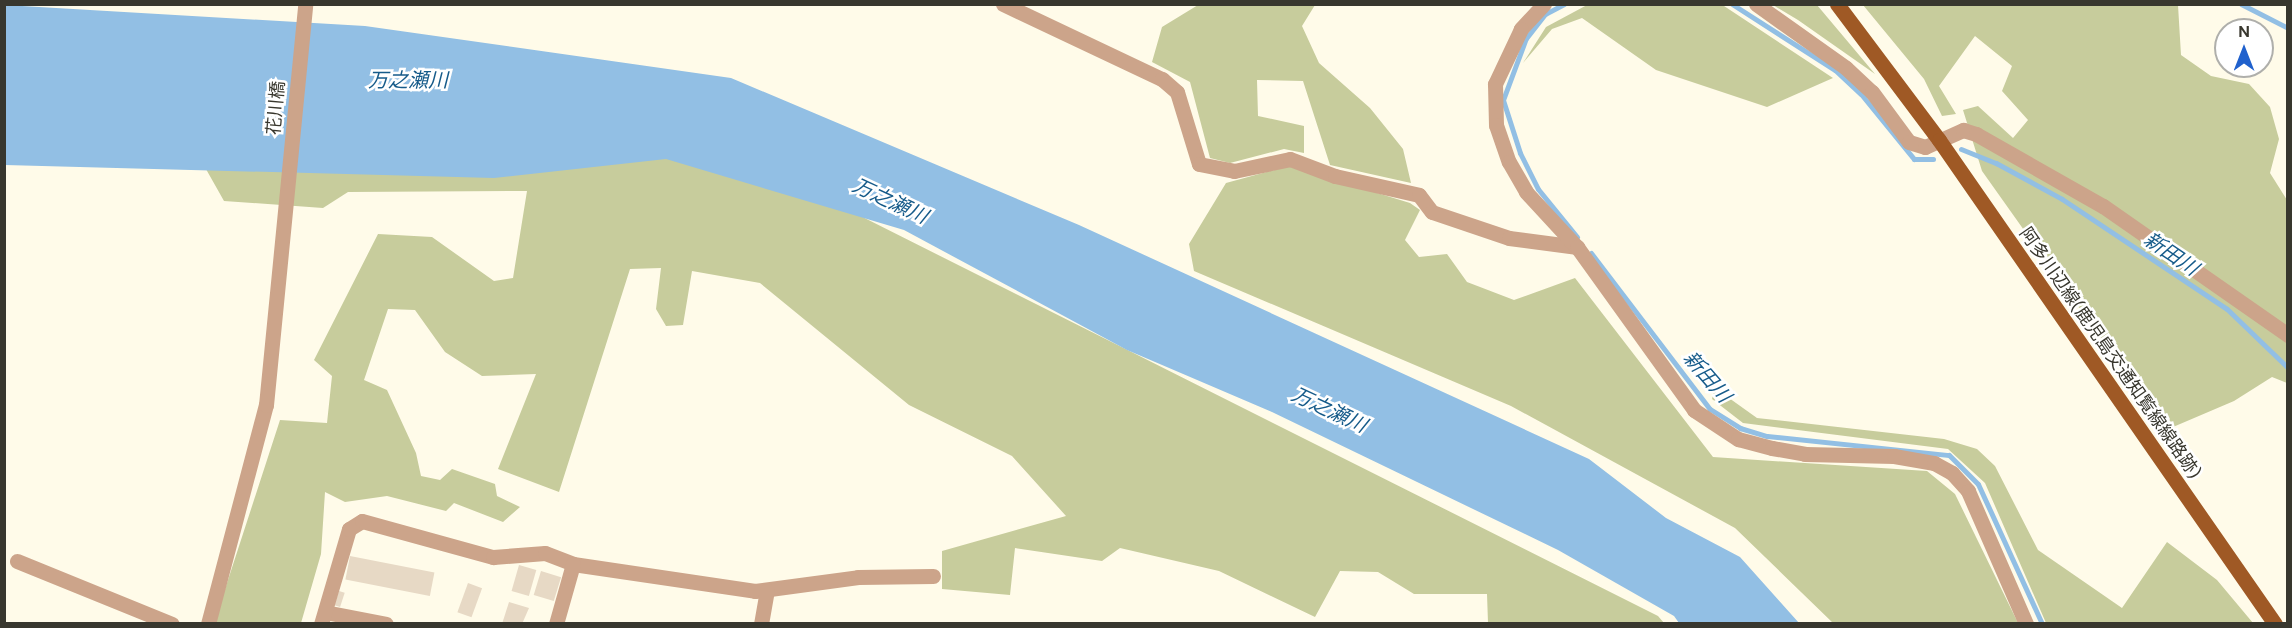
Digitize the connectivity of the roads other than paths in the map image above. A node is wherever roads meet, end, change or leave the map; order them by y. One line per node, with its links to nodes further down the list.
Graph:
1 (305, 4): 15 (street, 花川橋)
2 (1003, 4): 7 (street)
3 (1545, 4): 7 (street)
4 (1756, 4): 6 (street)
5 (1837, 4): 6 (main road, 阿多川辺線(鹿児島交通知覧線線路跡))
6 (1939, 140): 8 (street); 20 (main road, 阿多川辺線(鹿児島交通知覧線線路跡))
7 (1577, 247): 19 (street)
8 (2288, 334)
9 (17, 561): 14 (street)
10 (573, 564): 12 (street); 13 (street); 17 (street)
11 (933, 576): 12 (street)
12 (767, 591): 18 (street)
13 (323, 618): 16 (street)
14 (172, 624)
15 (208, 624)
16 (386, 624)
17 (556, 624)
18 (761, 624)
19 (2026, 624)
20 (2275, 624)

